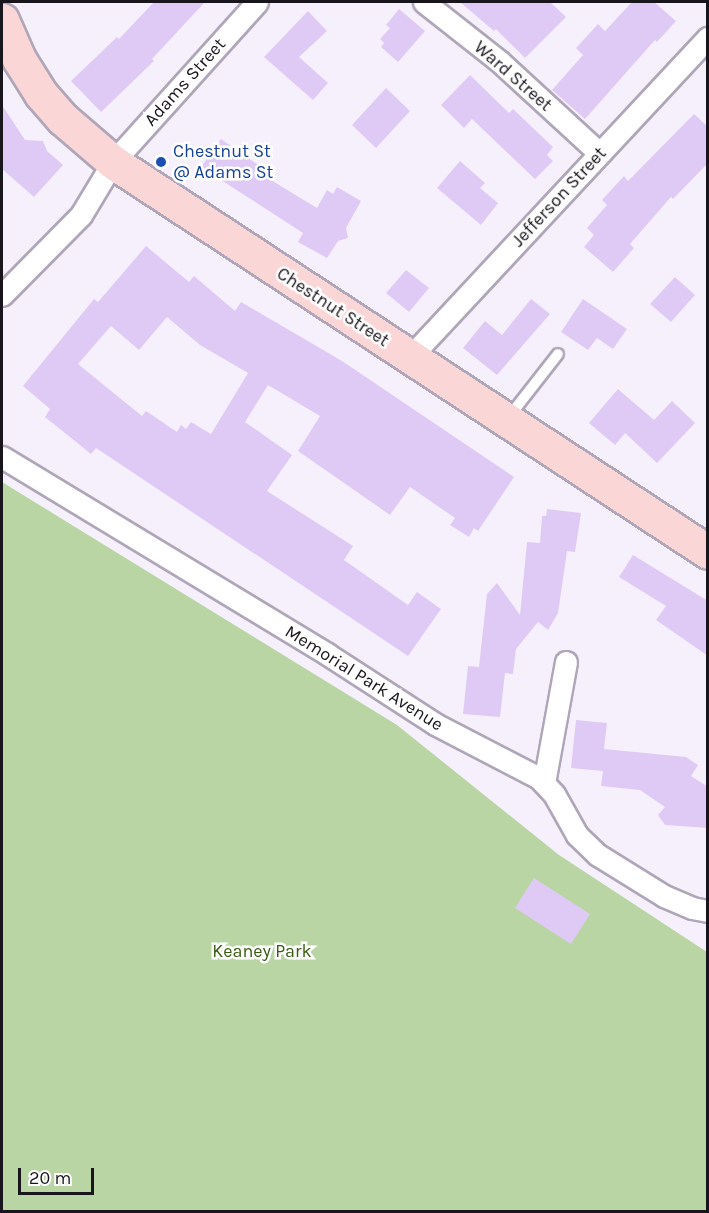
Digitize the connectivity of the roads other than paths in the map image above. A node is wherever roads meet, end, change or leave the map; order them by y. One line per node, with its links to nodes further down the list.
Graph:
1 (257, 2): 6 (street, Adams Street)
2 (424, 2): 5 (street, Ward Street)
3 (2, 20): 6 (main road, Chestnut Street)
4 (708, 37): 5 (street, Jefferson Street)
5 (599, 153): 9 (street, Jefferson Street)
6 (113, 162): 7 (street, Adams Street); 9 (main road, Chestnut Street)
7 (2, 295)
8 (558, 354): 10 (lane)
9 (410, 357): 10 (main road, Chestnut Street)
10 (506, 421): 12 (main road, Chestnut Street)
11 (2, 457): 14 (street, Memorial Park Avenue)
12 (708, 552)
13 (566, 662): 14 (street)
14 (544, 783): 15 (street, Memorial Park Avenue)
15 (708, 911)

